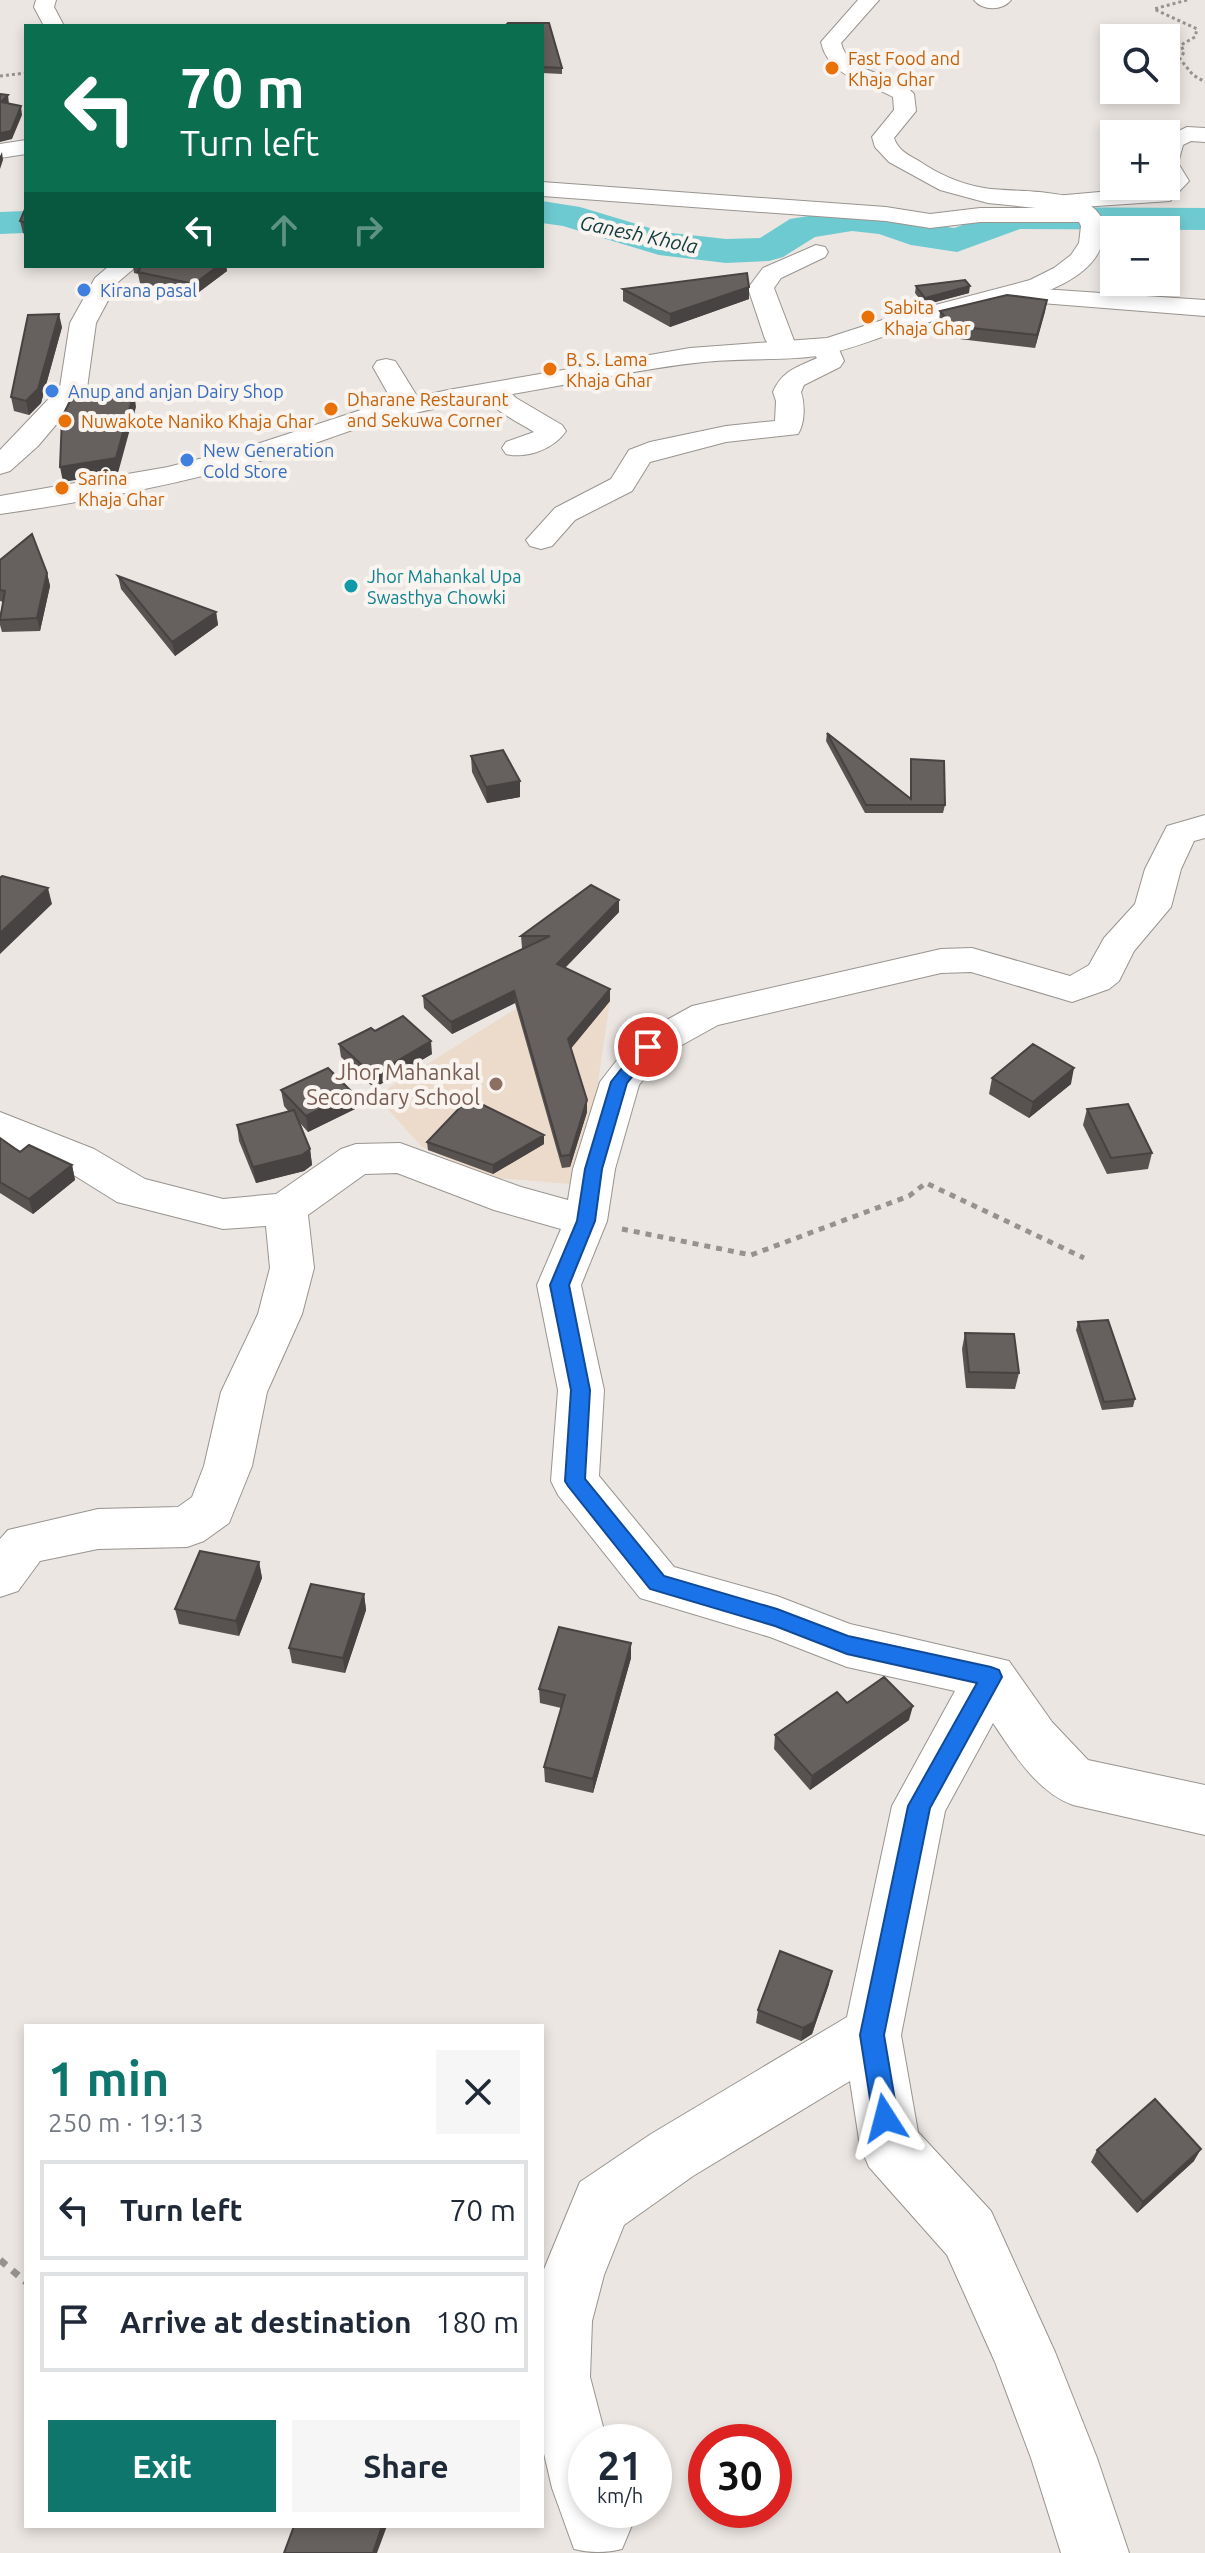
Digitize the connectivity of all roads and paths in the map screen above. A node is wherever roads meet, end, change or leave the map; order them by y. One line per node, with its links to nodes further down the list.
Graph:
1 (46, 0): 6 (street)
2 (869, 0): 15 (street)
3 (984, 0): 4 (street)
4 (1001, 0)
5 (1187, 0): 9 (path)
6 (53, 24)
7 (24, 73): 8 (path)
8 (0, 76)
9 (1205, 82)
10 (1205, 135): 15 (street)
11 (24, 147): 12 (street)
12 (0, 151)
13 (545, 164): 14 (street)
14 (549, 189): 16 (street)
15 (1063, 201): 16 (street)
16 (1089, 219): 19 (street)
17 (816, 252): 22 (street)
18 (122, 268): 27 (street)
19 (1012, 295): 20 (street); 21 (street)
20 (1205, 308)
21 (821, 347): 22 (street); 29 (street)
22 (785, 351): 24 (street)
23 (386, 367): 25 (street)
24 (493, 391): 25 (street); 26 (street)
25 (409, 406): 28 (street)
26 (516, 448)
27 (0, 465)
28 (0, 505)
29 (541, 540)
30 (1205, 826): 33 (street)
31 (0, 1126): 32 (street)
32 (286, 1209): 33 (street); 35 (street)
33 (586, 1221): 34 (path); 36 (street)
34 (1084, 1258)
35 (0, 1576)
36 (991, 1677): 37 (street); 38 (street)
37 (1205, 1810)
38 (872, 2035): 41 (street); 42 (street)
39 (0, 2260): 40 (path)
40 (24, 2280)
41 (570, 2424)
42 (1095, 2553)

